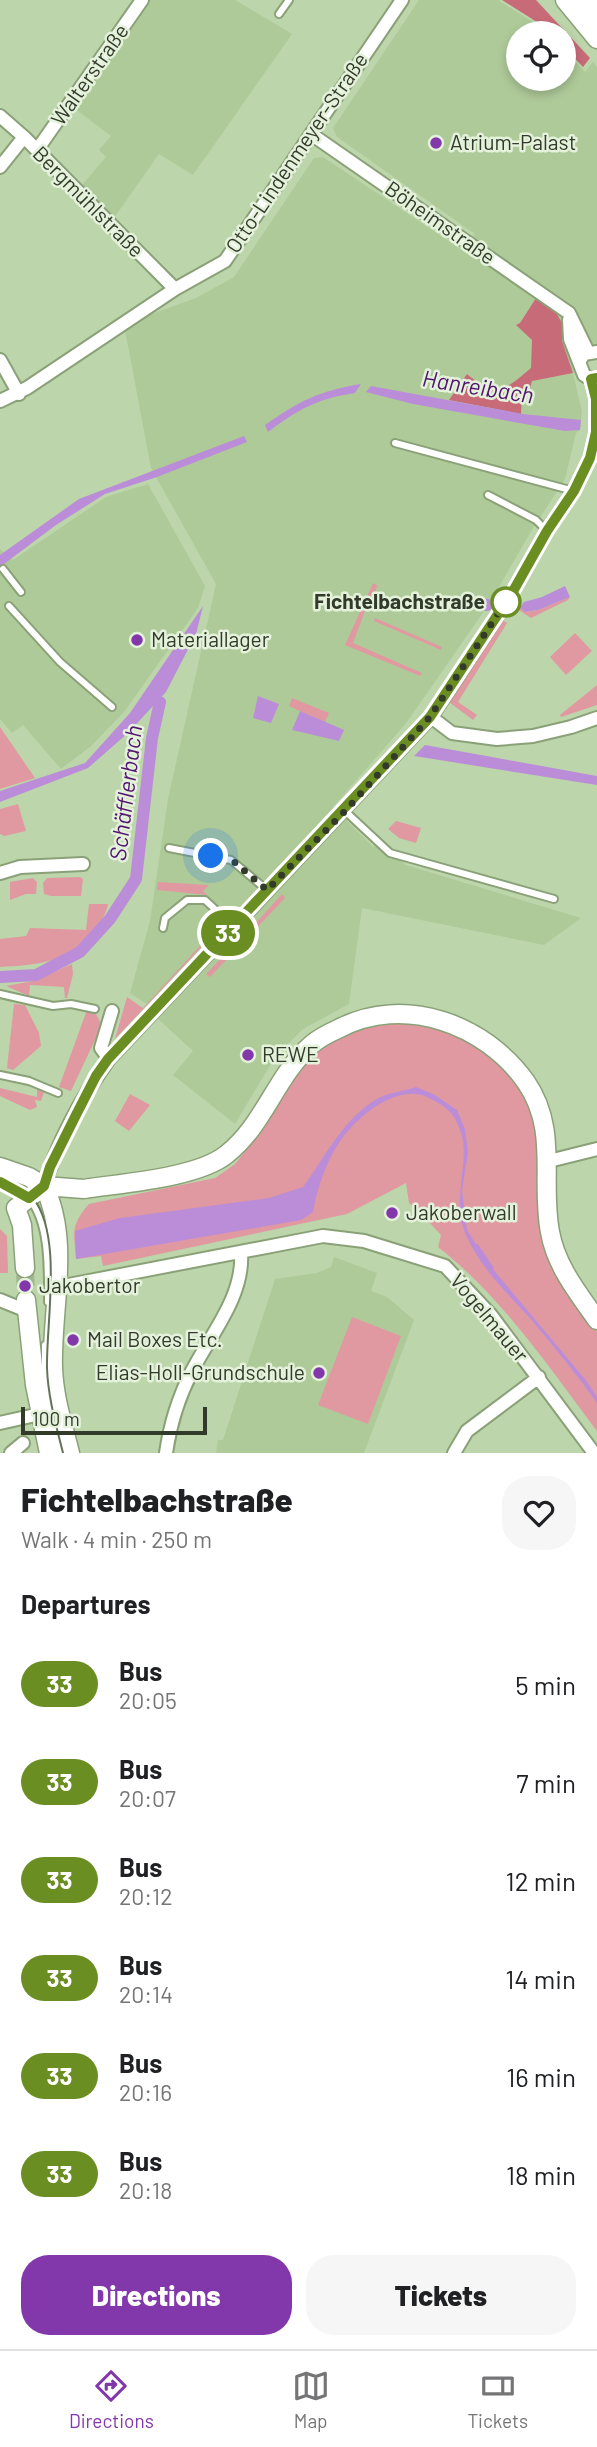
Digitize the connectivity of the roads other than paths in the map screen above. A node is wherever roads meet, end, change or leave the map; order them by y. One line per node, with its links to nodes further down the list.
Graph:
1 (142, 0): 14 (street, Walterstraße)
2 (289, 0): 8 (lane)
3 (402, 0): 12 (street, Otto-Lindenmeyer-Straße)
4 (565, 0): 10 (street)
5 (575, 0): 9 (street)
6 (591, 0): 7 (street)
7 (597, 7)
8 (279, 14)
9 (597, 24)
10 (597, 39)
11 (0, 117): 13 (street, Bergmühlstraße)
12 (311, 134): 16 (street, Otto-Lindenmeyer-Straße); 17 (street, Böheimstraße)
13 (24, 137): 14 (street, Bergmühlstraße); 15 (street, Walterstraße)
14 (37, 150): 16 (street, Bergmühlstraße)
15 (0, 167)
16 (175, 289): 22 (street, Otto-Lindenmeyer-Straße)
17 (569, 313): 18 (street, Böheimstraße); 20 (street)
18 (593, 352): 20 (street, Böheimstraße)
19 (0, 360): 22 (street)
20 (579, 362): 21 (street)
21 (594, 378): 24 (street)
22 (19, 394): 23 (street, Otto-Lindenmeyer-Straße)
23 (0, 401)
24 (597, 413): 26 (street)
25 (395, 443): 27 (lane)
26 (593, 458): 27 (street)
27 (574, 491): 29 (street)
28 (488, 495): 29 (lane)
29 (547, 531): 34 (street)
30 (3, 569): 31 (lane)
31 (21, 592)
32 (9, 606): 33 (lane)
33 (112, 707)
34 (430, 717): 35 (street); 36 (street)
35 (597, 718)
36 (345, 811): 40 (street); 41 (lane)
37 (169, 848): 40 (lane)
38 (83, 864): 39 (street)
39 (0, 873)
40 (267, 890): 42 (street)
41 (554, 899)
42 (234, 927): 43 (lane); 47 (street)
43 (163, 928)
44 (0, 994): 45 (lane)
45 (95, 1009)
46 (112, 1012): 47 (street)
47 (108, 1059): 54 (street)
48 (0, 1074): 49 (lane)
49 (58, 1093)
50 (597, 1149): 51 (street)
51 (549, 1161): 54 (street); 61 (street)
52 (0, 1167): 54 (street)
53 (0, 1182): 55 (lane)
54 (44, 1186): 55 (street); 58 (street)
55 (15, 1203): 57 (street); 63 (lane)
56 (241, 1253): 58 (street, Vogelmauer); 62 (street, Vogelmauer); 70 (street)
57 (25, 1268)
58 (58, 1287): 63 (street)
59 (0, 1300): 60 (street)
60 (27, 1306): 63 (street)
61 (597, 1320)
62 (539, 1377): 66 (street, Vogelmauer); 71 (street)
63 (50, 1412): 64 (street); 65 (street); 68 (lane); 69 (street)
64 (0, 1423)
65 (37, 1442): 67 (street)
66 (591, 1452)
67 (11, 1453)
68 (60, 1453)
69 (70, 1453)
70 (166, 1453)
71 (454, 1453)

